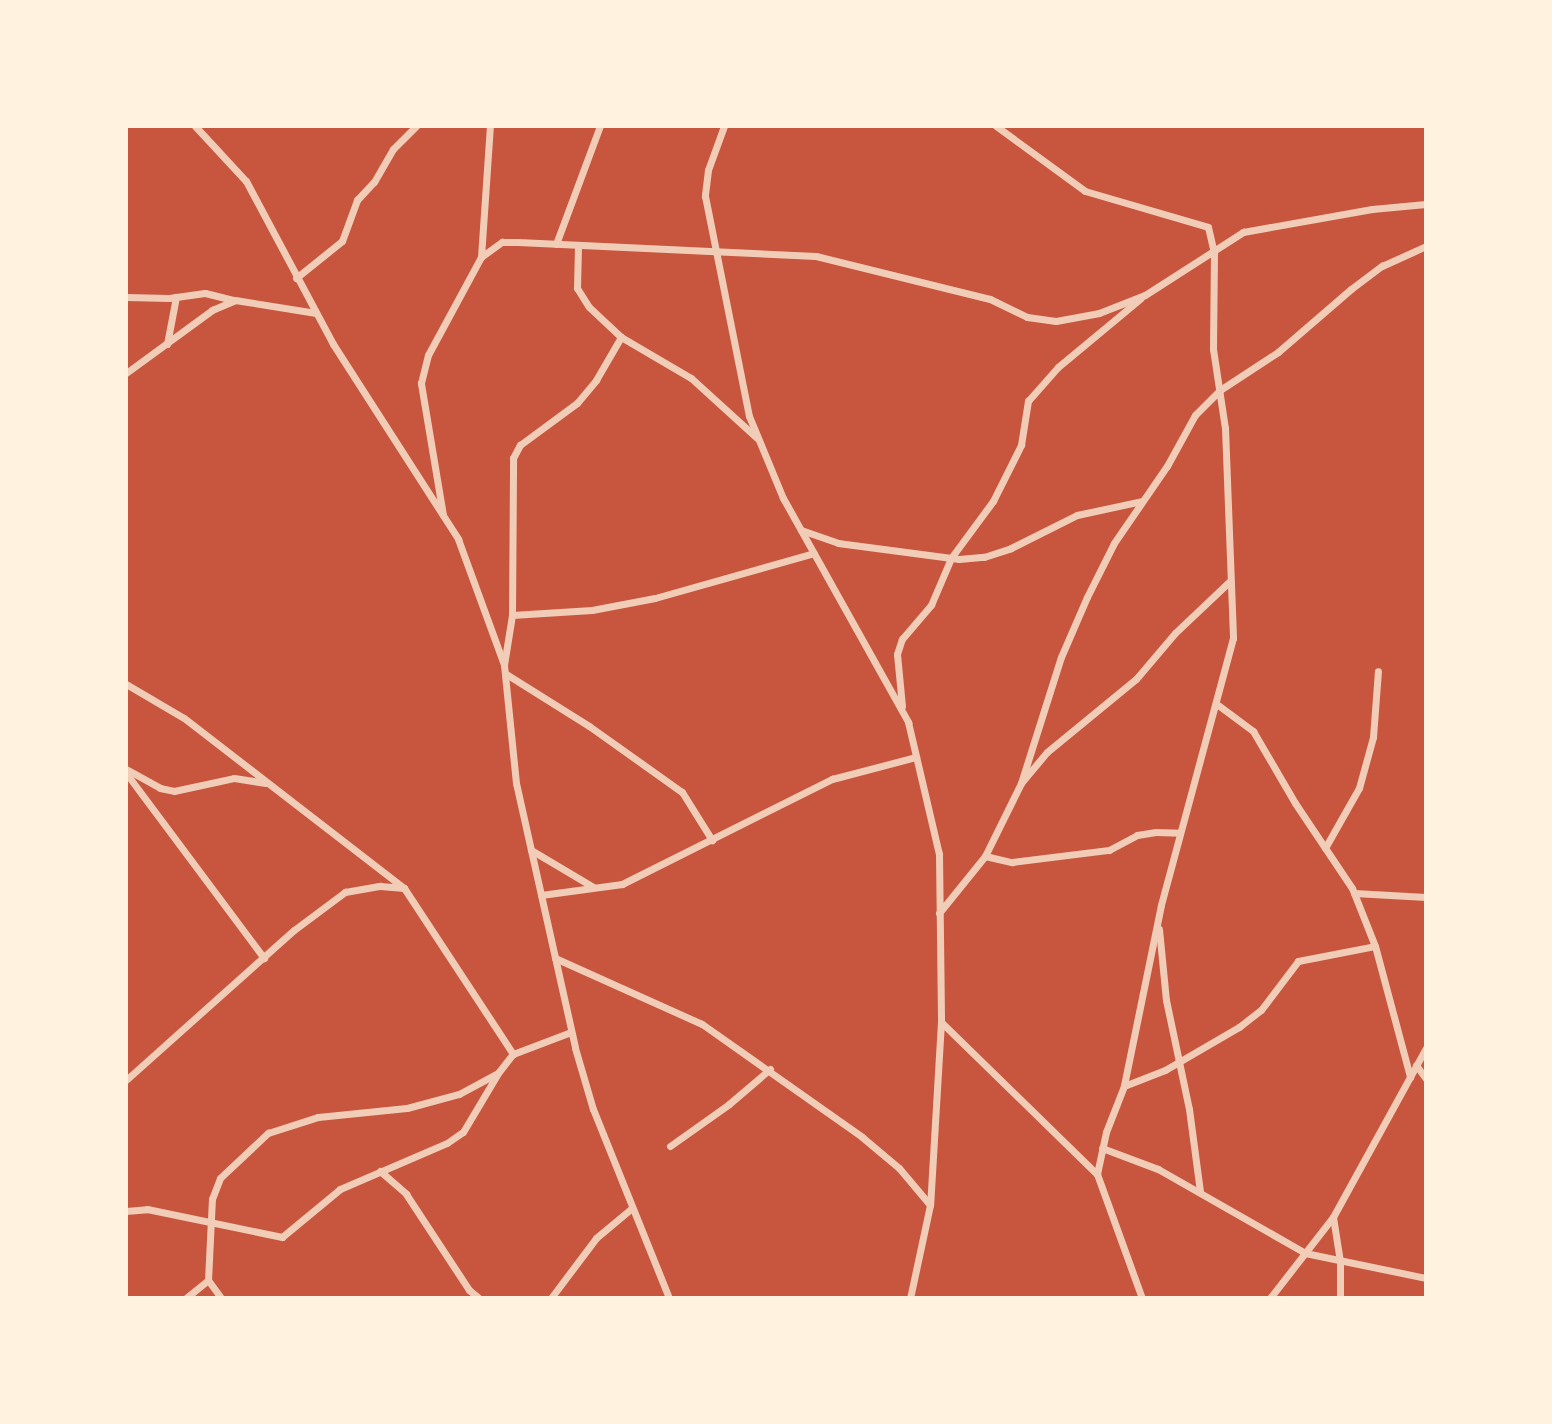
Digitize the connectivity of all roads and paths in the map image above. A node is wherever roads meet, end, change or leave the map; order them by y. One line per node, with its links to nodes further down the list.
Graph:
1 (195, 126): 14 (street)
2 (416, 126): 14 (street)
3 (490, 126): 13 (street)
4 (600, 126): 8 (street)
5 (724, 126): 11 (street)
6 (996, 126): 12 (street)
7 (1426, 204): 12 (street)
8 (556, 244): 10 (street); 13 (street)
9 (1426, 246): 23 (street)
10 (578, 247): 11 (street); 20 (street)
11 (713, 251): 15 (street); 24 (street)
12 (1214, 253): 15 (street); 23 (street)
13 (481, 257): 26 (street)
14 (296, 278): 19 (street)
15 (1145, 295): 29 (street)
16 (126, 297): 17 (street)
17 (176, 297): 18 (street); 21 (street)
18 (235, 300): 19 (street); 21 (street)
19 (316, 313): 26 (street)
20 (621, 337): 24 (street); 31 (street)
21 (167, 344): 22 (street)
22 (126, 373)
23 (1220, 390): 25 (street); 30 (street)
24 (759, 440): 27 (street)
25 (1142, 501): 29 (street); 41 (street)
26 (443, 517): 32 (street)
27 (801, 530): 28 (street); 29 (street)
28 (814, 553): 31 (street); 37 (street)
29 (951, 558): 37 (street)
30 (1229, 582): 36 (street); 41 (street)
31 (512, 615): 32 (street)
32 (504, 665): 34 (street)
33 (1378, 671): 44 (street)
34 (506, 674): 43 (street); 45 (street)
35 (126, 684): 40 (street)
36 (1218, 705): 42 (street); 44 (street)
37 (903, 713): 38 (street)
38 (916, 757): 43 (street); 52 (street)
39 (126, 771): 40 (street); 55 (street)
40 (268, 783): 48 (street)
41 (1021, 783): 46 (street)
42 (1180, 833): 46 (street); 53 (street)
43 (712, 840): 47 (street)
44 (1325, 848): 49 (street)
45 (531, 850): 47 (street); 50 (street)
46 (985, 856): 52 (street)
47 (593, 887): 50 (street)
48 (404, 888): 55 (street); 60 (street)
49 (1354, 893): 51 (street); 54 (street)
50 (541, 895): 56 (street)
51 (1426, 897)
52 (939, 913): 57 (street)
53 (1158, 919): 61 (street); 68 (street)
54 (1375, 946): 61 (street); 65 (street)
55 (264, 958): 67 (street)
56 (555, 958): 58 (street); 63 (street)
57 (941, 1022): 72 (street); 74 (street)
58 (571, 1032): 60 (street); 75 (street)
59 (1426, 1048): 62 (street)
60 (513, 1054): 64 (street)
61 (1177, 1063): 68 (street); 73 (street)
62 (1416, 1065): 65 (street); 66 (street)
63 (770, 1069): 69 (street); 74 (street)
64 (498, 1073): 71 (street); 78 (street)
65 (1410, 1077): 77 (street)
66 (1426, 1079)
67 (126, 1080)
68 (1124, 1086): 70 (street)
69 (670, 1146)
70 (1102, 1148): 72 (street); 73 (street)
71 (380, 1171): 78 (street); 85 (street)
72 (1097, 1174): 89 (street)
73 (1200, 1191): 79 (street)
74 (930, 1205): 88 (street)
75 (632, 1208): 86 (street); 87 (street)
76 (126, 1211): 78 (street)
77 (1333, 1217): 79 (street); 80 (street)
78 (211, 1219): 82 (street)
79 (1305, 1253): 80 (street); 90 (street)
80 (1340, 1261): 81 (street); 91 (street)
81 (1426, 1278)
82 (208, 1280): 83 (street); 84 (street)
83 (186, 1298)
84 (221, 1298)
85 (479, 1298)
86 (551, 1298)
87 (669, 1298)
88 (910, 1298)
89 (1142, 1298)
90 (1270, 1298)
91 (1340, 1298)

